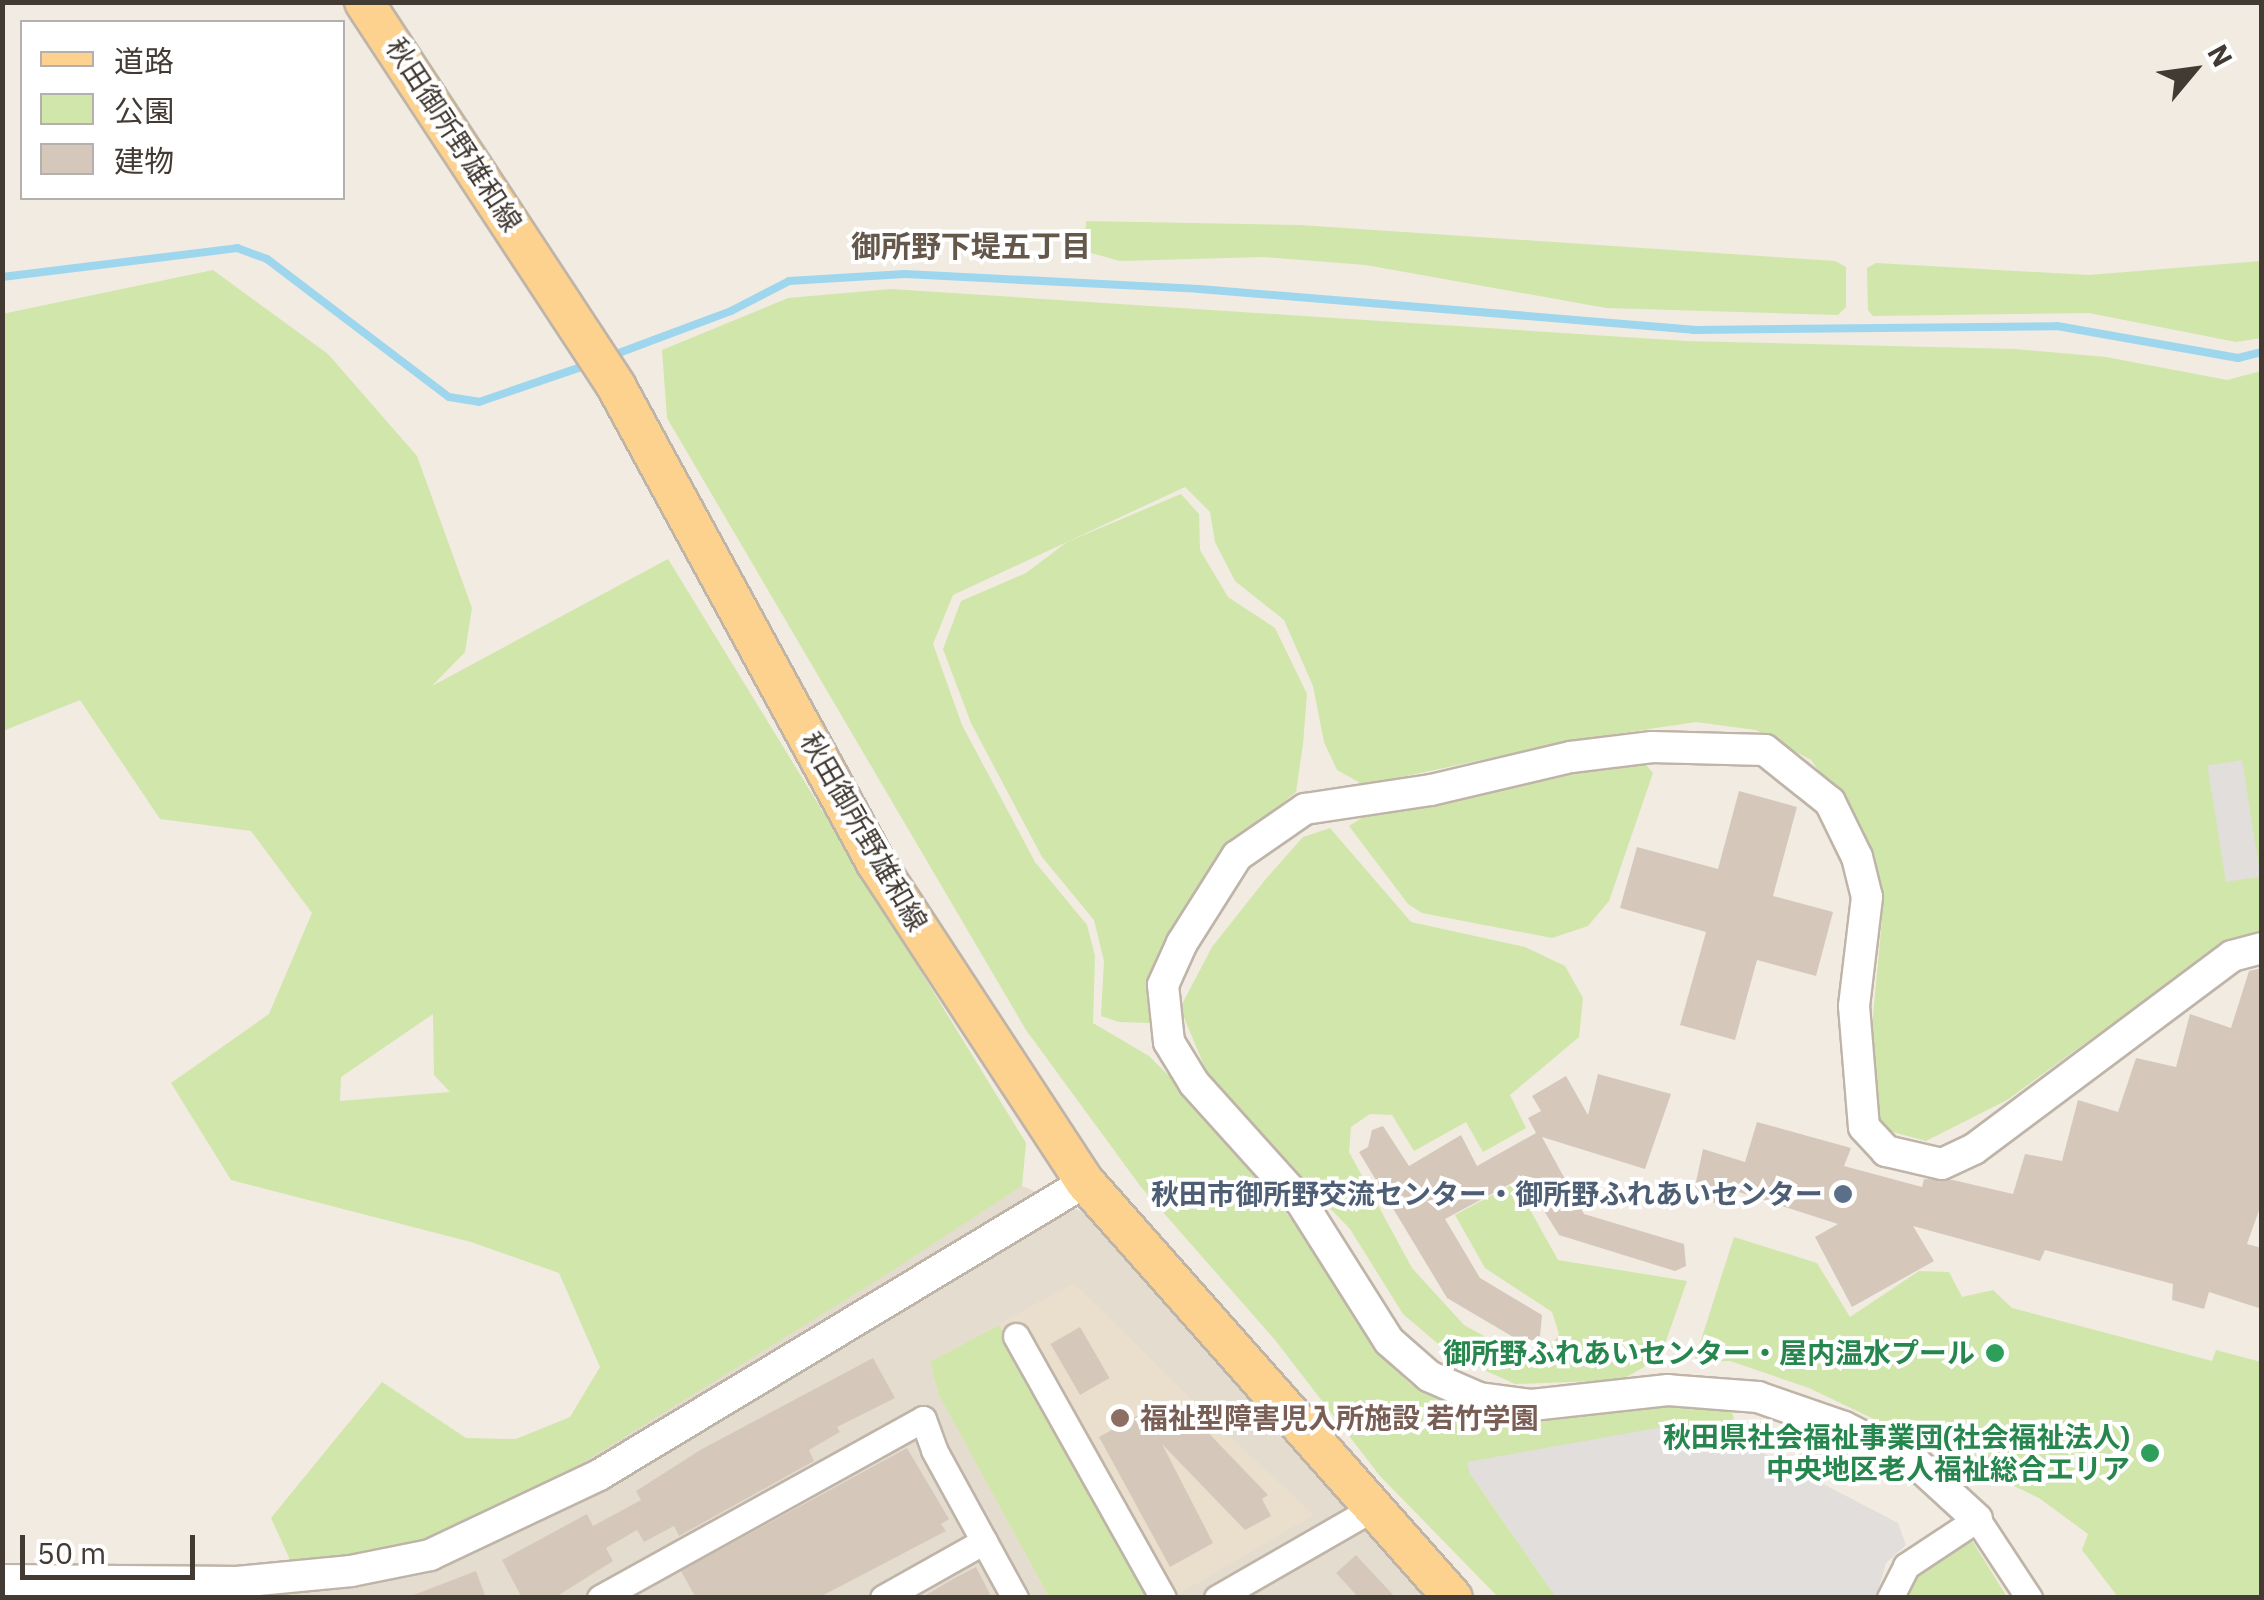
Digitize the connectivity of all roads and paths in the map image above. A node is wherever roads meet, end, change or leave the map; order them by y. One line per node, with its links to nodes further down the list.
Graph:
1 (364, 2): 3 (main road, 秋田御所野雄和線)
2 (2262, 948): 6 (street)
3 (1085, 1182): 5 (main road, 秋田御所野雄和線); 10 (street)
4 (1016, 1336): 14 (street)
5 (1370, 1510): 15 (street); 16 (main road, 秋田御所野雄和線)
6 (1978, 1520): 17 (street); 18 (street)
7 (984, 1541): 9 (street); 12 (street); 13 (street)
8 (2, 1580): 10 (street)
9 (642, 1589): 11 (street)
10 (237, 1590)
11 (600, 1598)
12 (883, 1598)
13 (1015, 1598)
14 (1164, 1598)
15 (1218, 1598)
16 (1454, 1598)
17 (1890, 1598)
18 (2029, 1598)

